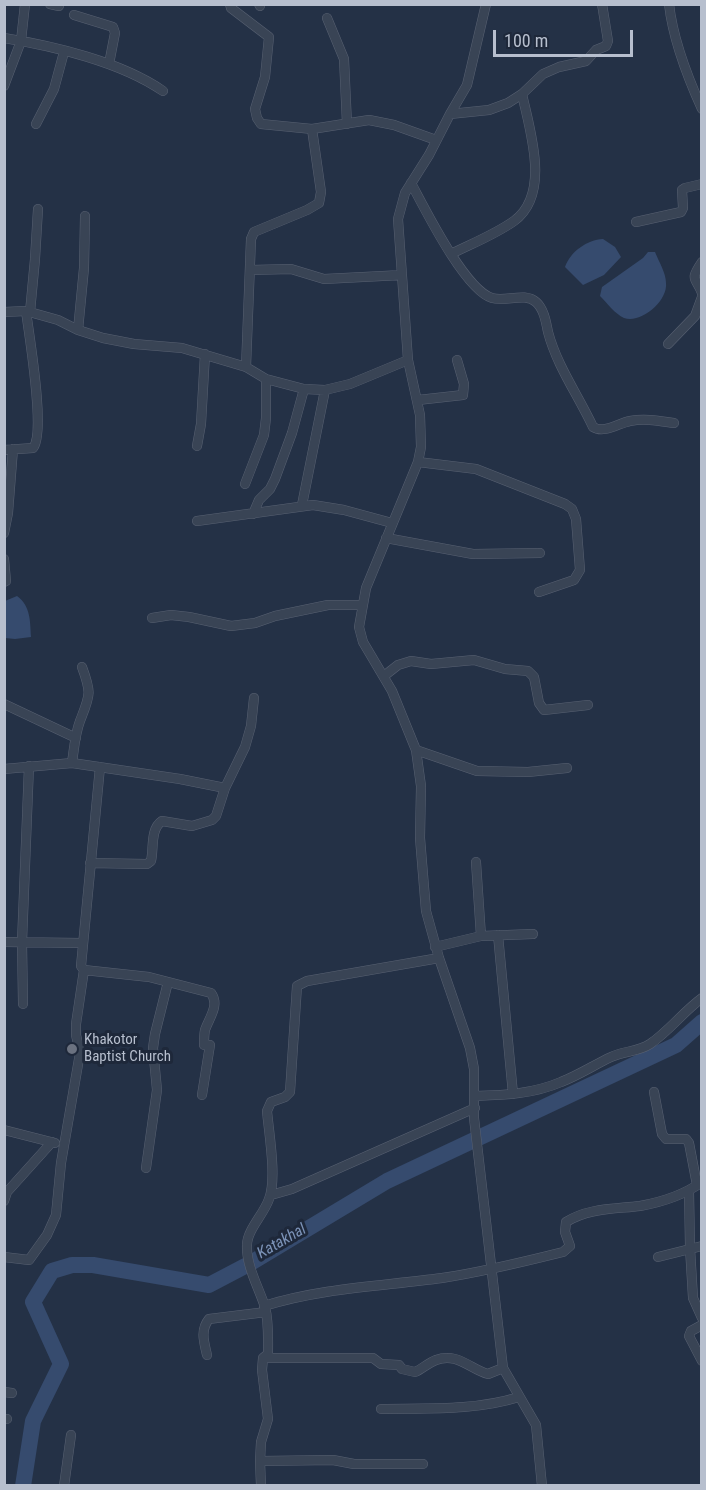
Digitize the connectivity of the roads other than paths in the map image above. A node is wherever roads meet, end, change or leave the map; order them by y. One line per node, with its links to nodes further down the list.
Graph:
1 (25, 4): 9 (street)
2 (230, 4): 19 (street)
3 (486, 4): 16 (street)
4 (602, 4): 14 (street)
5 (669, 4): 15 (street)
6 (74, 15): 11 (street)
7 (327, 18): 17 (street)
8 (4, 38): 9 (street)
9 (21, 41): 10 (street); 12 (street)
10 (64, 52): 11 (street); 18 (street)
11 (109, 64): 13 (street)
12 (4, 86)
13 (163, 91)
14 (522, 94): 16 (street); 26 (street)
15 (702, 109)
16 (450, 114): 20 (street)
17 (347, 123): 19 (street); 20 (street)
18 (36, 124)
19 (312, 129): 28 (street)
20 (436, 140): 21 (street)
21 (411, 183): 26 (street); 29 (street)
22 (702, 184): 25 (street)
23 (38, 209): 32 (street)
24 (86, 216): 33 (street)
25 (636, 222)
26 (451, 254): 43 (street)
27 (702, 262): 30 (street)
28 (250, 270): 29 (street); 38 (street)
29 (402, 275): 36 (street)
30 (702, 295): 34 (street)
31 (4, 312): 32 (street)
32 (28, 312): 33 (street); 45 (street)
33 (78, 330): 35 (street)
34 (668, 344)
35 (205, 354): 38 (street); 44 (street)
36 (408, 360): 41 (street); 42 (street)
37 (457, 360): 42 (street)
38 (246, 367): 39 (street)
39 (266, 379): 40 (street); 47 (street)
40 (304, 389): 41 (street); 49 (street)
41 (325, 390): 48 (street)
42 (418, 400): 46 (street)
43 (674, 423)
44 (197, 446)
45 (8, 450): 52 (street)
46 (418, 462): 51 (street); 57 (street)
47 (245, 484)
48 (302, 505): 49 (street); 51 (street)
49 (253, 513): 50 (street)
50 (197, 521)
51 (392, 523): 53 (street)
52 (4, 533)
53 (386, 538): 54 (street); 58 (street)
54 (540, 553)
55 (4, 559): 56 (street)
56 (4, 582)
57 (539, 592)
58 (362, 605): 59 (street); 61 (street)
59 (152, 618)
60 (82, 667): 65 (street)
61 (384, 676): 64 (street); 66 (street)
62 (254, 698): 72 (street)
63 (4, 704): 65 (street)
64 (588, 705)
65 (76, 738): 67 (street)
66 (416, 750): 70 (street); 81 (street)
67 (72, 763): 68 (street); 69 (street)
68 (29, 766): 71 (street); 79 (street)
69 (100, 767): 72 (street); 74 (street)
70 (567, 768)
71 (4, 769)
72 (225, 788): 74 (street)
73 (476, 862): 77 (street)
74 (90, 863): 80 (street)
75 (533, 934): 76 (street)
76 (498, 935): 77 (street); 88 (street)
77 (481, 936): 81 (street)
78 (4, 942): 79 (street)
79 (22, 942): 80 (street); 86 (street)
80 (82, 943): 83 (street)
81 (435, 947): 82 (street)
82 (439, 958): 90 (street); 97 (street)
83 (84, 970): 84 (street); 94 (street)
84 (168, 982): 89 (street); 95 (street)
85 (702, 998): 88 (street)
86 (22, 1004)
87 (654, 1092): 96 (street)
88 (513, 1094): 90 (street)
89 (202, 1095)
90 (475, 1096): 91 (street)
91 (475, 1108): 97 (street); 103 (street)
92 (4, 1130): 93 (street)
93 (52, 1142): 94 (street); 98 (street)
94 (64, 1145): 101 (street)
95 (146, 1168)
96 (696, 1186): 100 (street); 103 (street)
97 (271, 1194): 104 (street)
98 (4, 1201)
99 (702, 1246): 100 (street)
100 (690, 1248): 102 (street); 105 (street)
101 (4, 1257)
102 (658, 1257)
103 (491, 1270): 104 (street); 110 (street)
104 (265, 1309): 107 (street); 108 (street)
105 (702, 1318)
106 (702, 1325): 109 (street)
107 (207, 1356)
108 (263, 1358): 110 (street); 114 (street)
109 (702, 1361)
110 (503, 1368): 111 (street)
111 (519, 1397): 112 (street); 118 (street)
112 (381, 1409)
113 (71, 1435): 116 (street)
114 (260, 1461): 115 (street); 117 (street)
115 (423, 1464)
116 (64, 1485)
117 (261, 1485)
118 (542, 1485)

